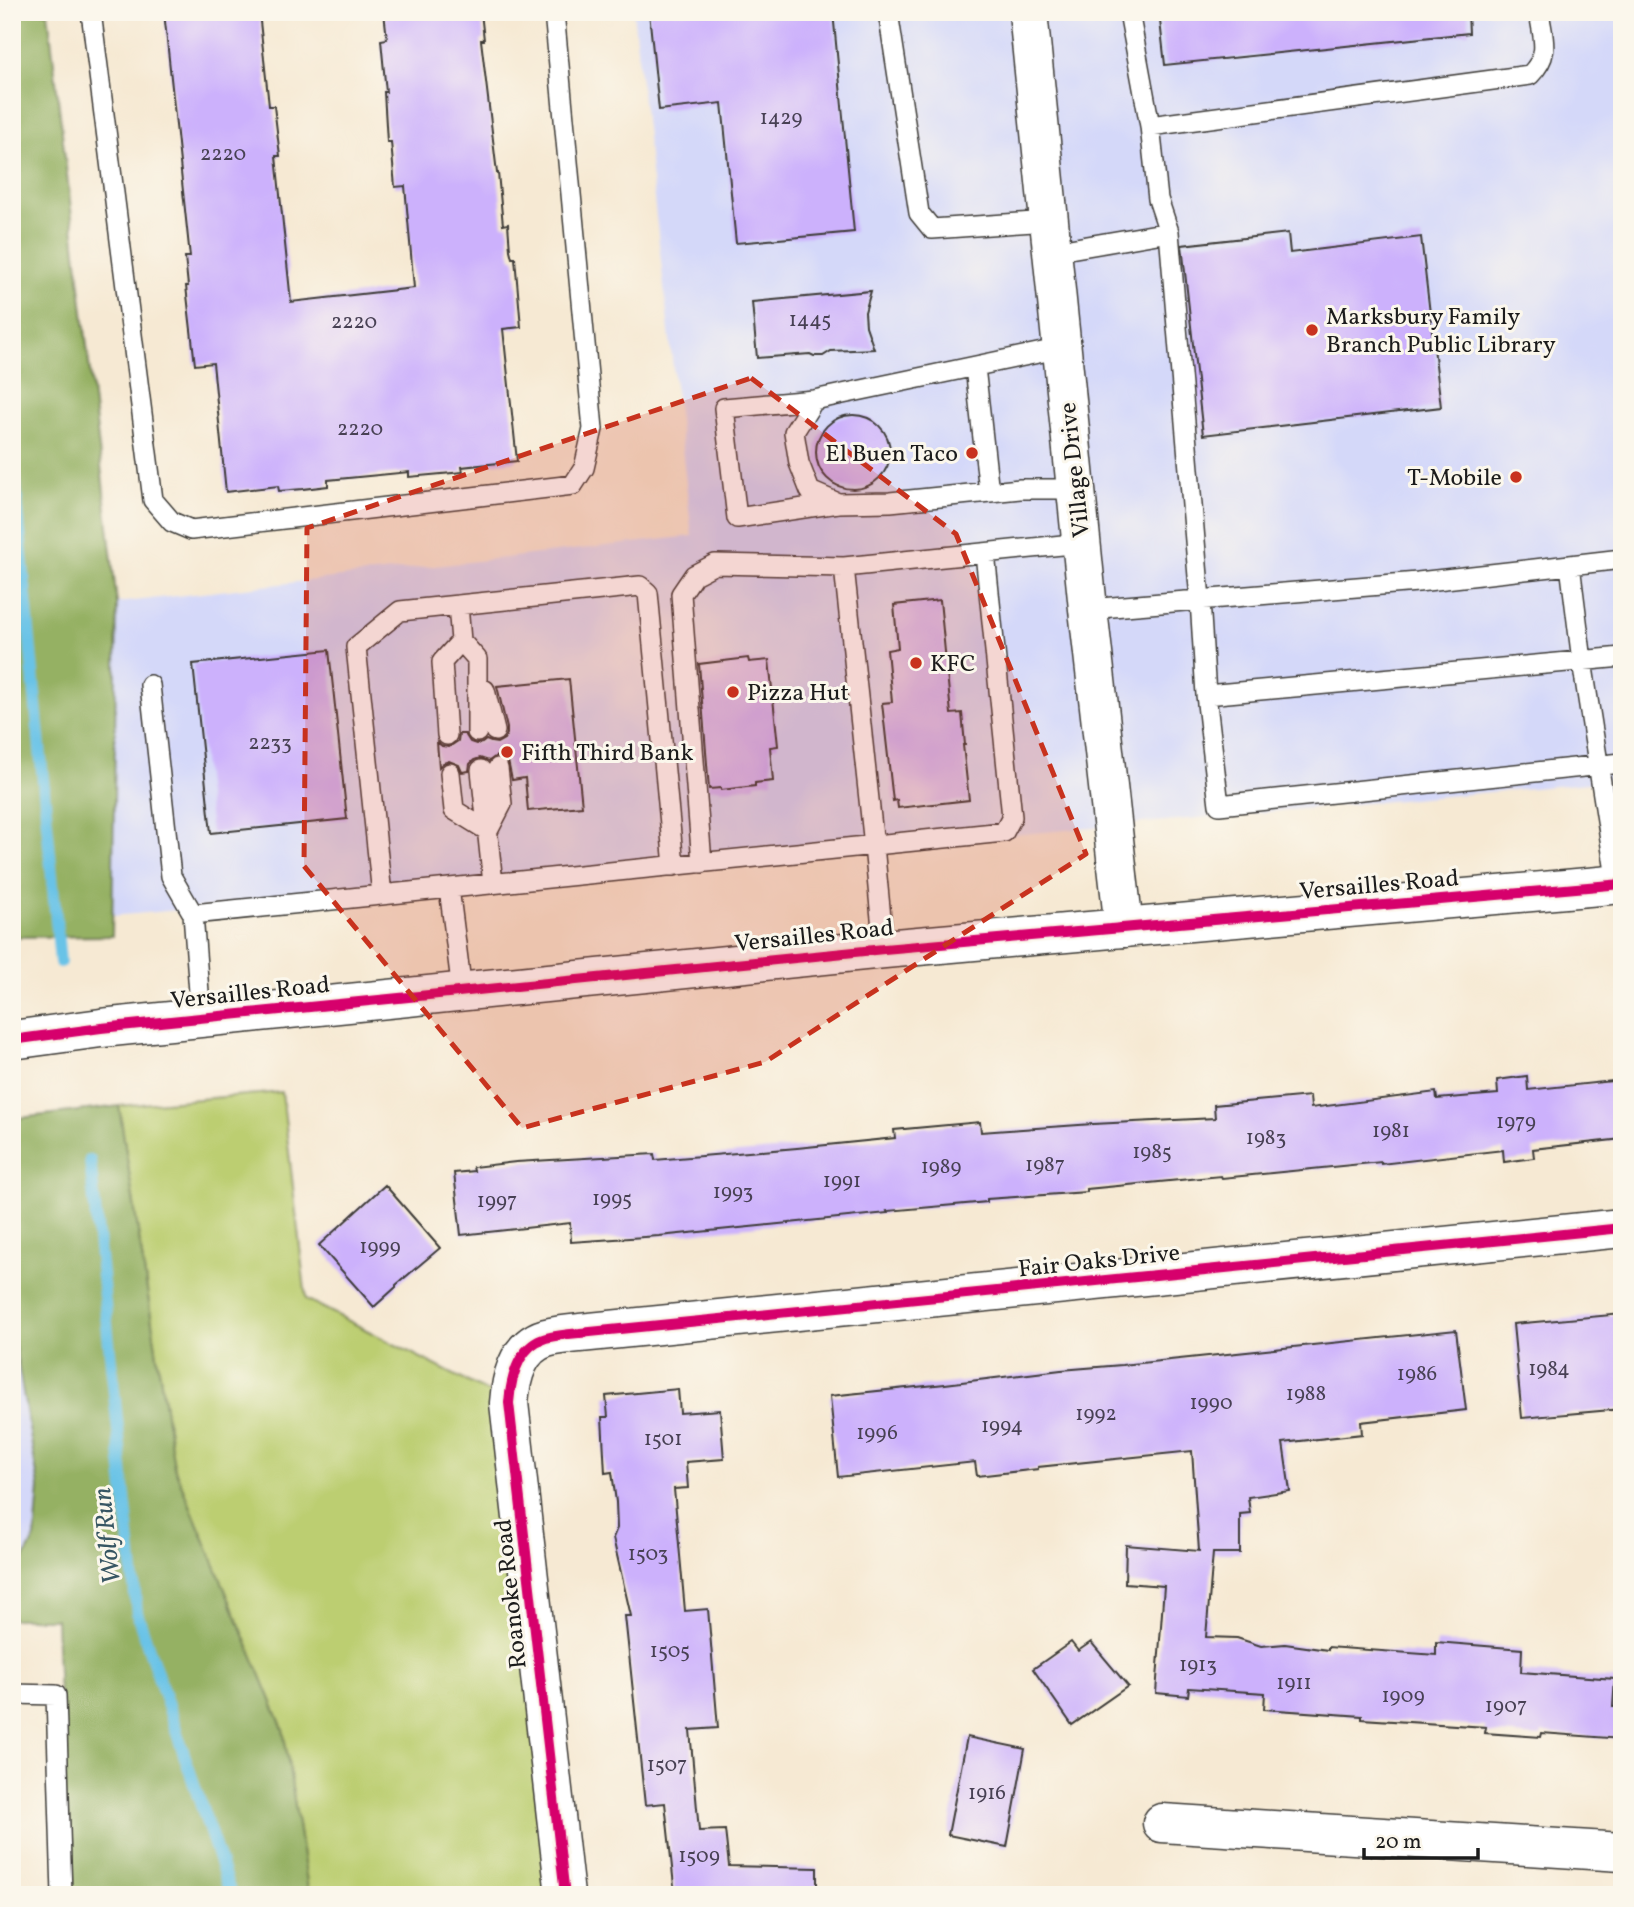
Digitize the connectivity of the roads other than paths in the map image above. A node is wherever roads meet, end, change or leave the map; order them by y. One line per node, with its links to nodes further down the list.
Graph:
1 (91, 12): 2 (lane)
2 (554, 12)
3 (888, 12): 9 (lane)
4 (1028, 12): 9 (street, Village Drive)
5 (1129, 12): 7 (lane)
6 (1539, 12): 7 (lane)
7 (1150, 126): 8 (lane)
8 (1169, 232): 9 (lane); 21 (lane)
9 (1050, 236): 10 (street, Village Drive)
10 (1062, 348): 11 (lane); 13 (street, Village Drive)
11 (975, 367): 12 (lane); 14 (lane)
12 (814, 400): 15 (lane); 15 (lane)
13 (1076, 489): 14 (lane); 16 (street, Village Drive)
14 (989, 492): 15 (lane)
15 (838, 503)
16 (1082, 543): 17 (lane); 23 (street, Village Drive)
17 (985, 553): 20 (lane); 36 (lane)
18 (1622, 559): 19 (lane)
19 (1570, 565): 21 (lane); 26 (lane)
20 (844, 567): 36 (lane); 37 (lane)
21 (1200, 600): 23 (lane); 28 (lane)
22 (458, 605): 24 (lane); 38 (lane); 42 (lane)
23 (1088, 609): 44 (street, Village Drive)
24 (461, 641): 29 (lane); 30 (lane)
25 (1622, 657): 26 (lane)
26 (1582, 661): 28 (lane); 32 (lane)
27 (150, 685): 43 (lane)
28 (1206, 695): 32 (lane)
29 (486, 732)
30 (447, 736)
31 (1622, 763): 32 (lane)
32 (1598, 765): 40 (lane)
33 (490, 769): 35 (lane)
34 (450, 773): 35 (lane)
35 (488, 831): 39 (lane)
36 (874, 846): 37 (lane); 45 (lane)
37 (702, 863): 38 (lane)
38 (674, 866): 39 (lane)
39 (493, 884): 41 (lane)
40 (1619, 884): 44 (street, Versailles Road)
41 (449, 888): 42 (lane); 46 (lane)
42 (382, 895): 43 (lane)
43 (193, 914): 47 (lane)
44 (1124, 928): 45 (street, Versailles Road)
45 (884, 948): 46 (street, Versailles Road)
46 (462, 991): 47 (street, Versailles Road)
47 (201, 1018): 48 (street, Versailles Road)
48 (12, 1040)
49 (1622, 1228): 50 (street, Fair Oaks Drive)
50 (580, 1333): 55 (street, Roanoke Road)
51 (12, 1694): 54 (lane)
52 (1162, 1823): 53 (street)
53 (1622, 1852)
54 (62, 1895)
55 (565, 1895)

